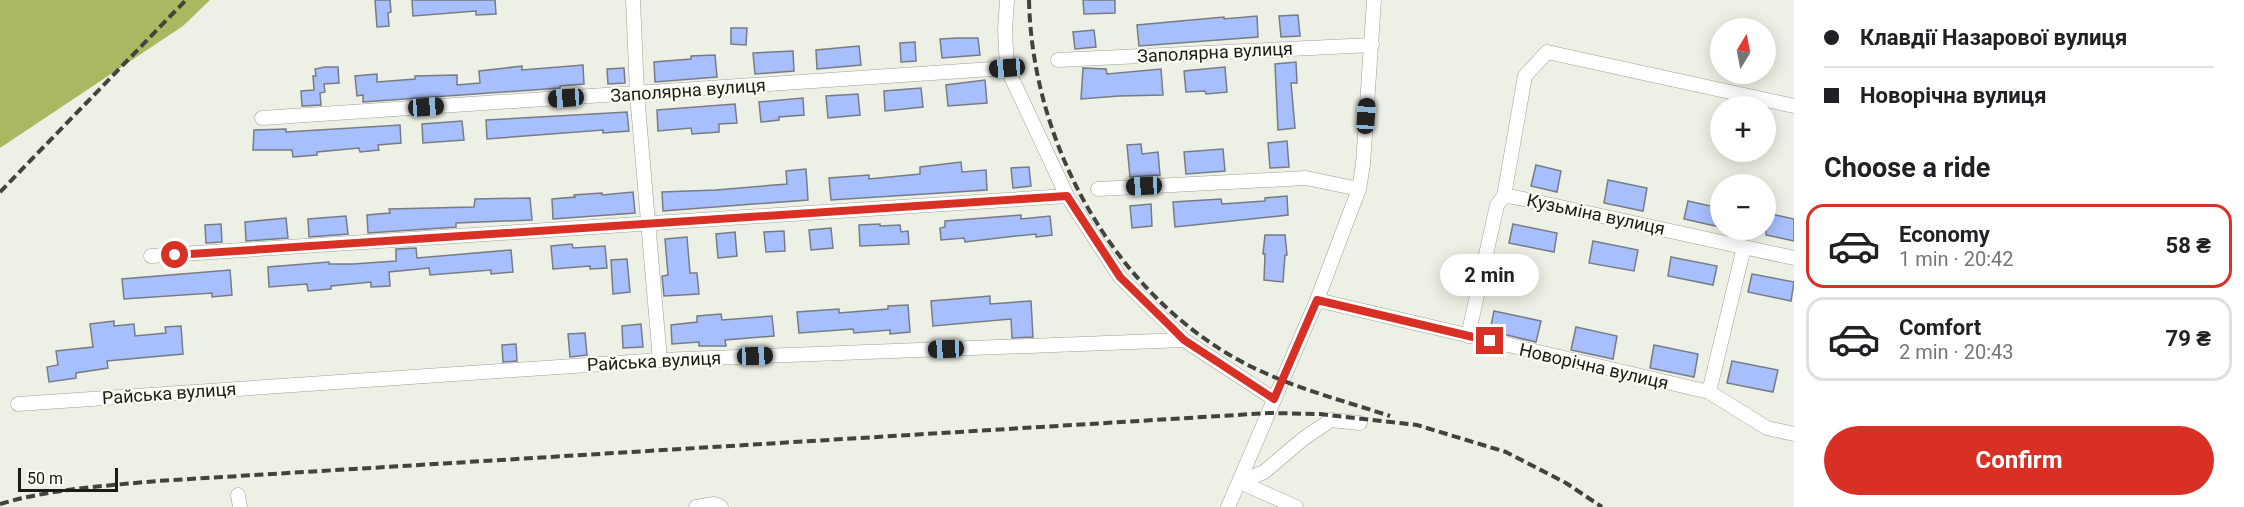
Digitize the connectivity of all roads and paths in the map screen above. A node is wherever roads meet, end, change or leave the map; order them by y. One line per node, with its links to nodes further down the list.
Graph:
1 (633, 0): 7 (street)
2 (1007, 0): 6 (street)
3 (1374, 0): 4 (street)
4 (1372, 45): 5 (street, Заполярна вулиця); 11 (street)
5 (1058, 60)
6 (1007, 68): 7 (street, Заполярна вулиця); 12 (street)
7 (637, 94): 9 (street, Заполярна вулиця); 14 (street)
8 (1794, 106): 13 (street)
9 (262, 118)
10 (1098, 189): 11 (street)
11 (1359, 189): 18 (street)
12 (1067, 196): 14 (street); 20 (street)
13 (1504, 196): 15 (street, Кузьміна вулиця); 19 (street, Кузьміна вулиця)
14 (648, 225): 16 (street); 21 (street)
15 (1744, 247): 17 (street, Кузьміна вулиця); 22 (street)
16 (152, 256)
17 (1794, 258)
18 (1317, 300): 19 (street, Новорічна вулиця); 23 (street)
19 (1468, 336): 22 (street, Новорічна вулиця)
20 (1184, 340): 21 (street, Райська вулиця); 23 (street)
21 (660, 360): 24 (street, Райська вулиця)
22 (1709, 393): 26 (street, Новорічна вулиця)
23 (1274, 399): 27 (street)
24 (18, 404)
25 (1360, 423): 27 (street)
26 (1794, 434)
27 (1240, 482): 30 (street); 31 (street)
28 (696, 507): 29 (street)
29 (722, 507)
30 (1228, 507)
31 (1296, 507)

